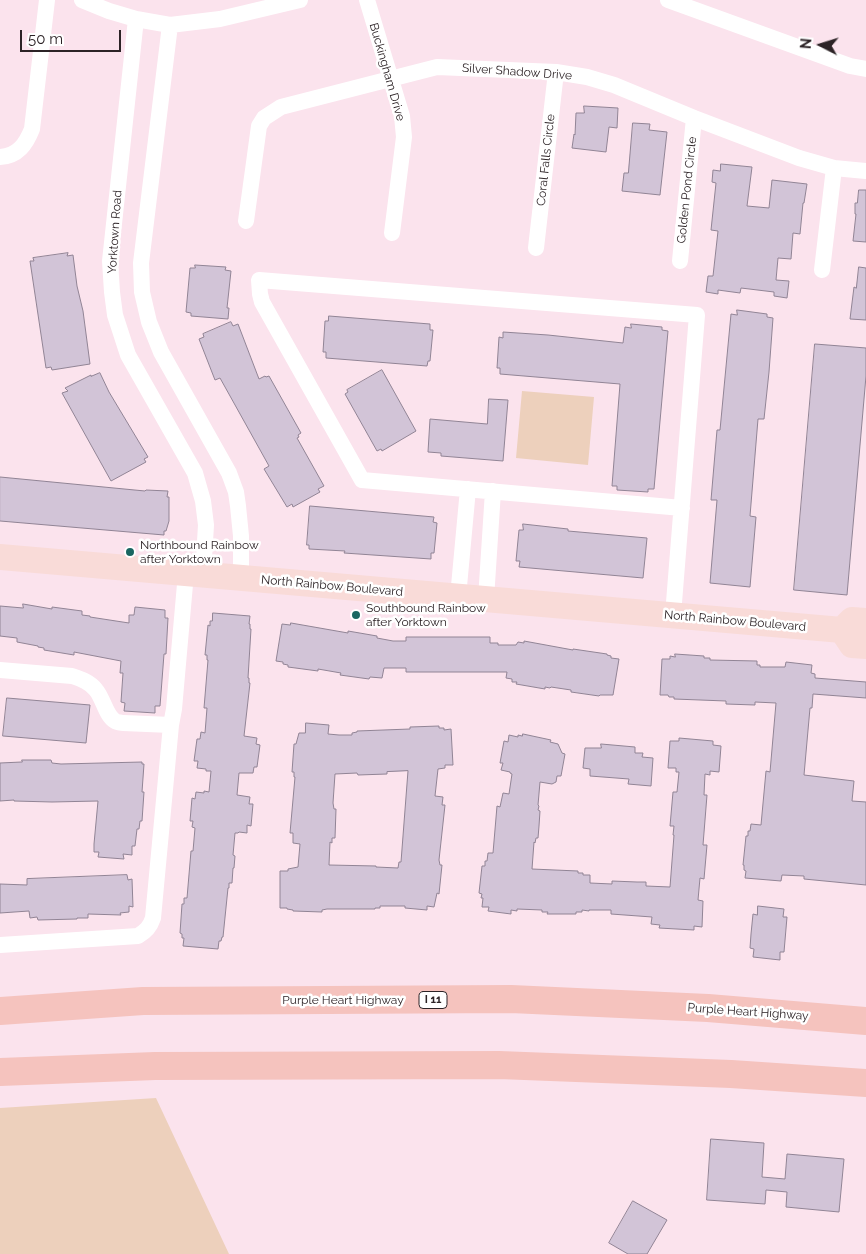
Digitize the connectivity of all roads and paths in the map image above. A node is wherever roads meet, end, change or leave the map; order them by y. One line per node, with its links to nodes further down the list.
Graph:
1 (47, 0): 12 (street)
2 (82, 0): 6 (street)
3 (300, 0): 7 (street)
4 (367, 0): 10 (street, Buckingham Drive)
5 (668, 0): 8 (street)
6 (136, 19): 7 (street); 24 (street, Yorktown Road)
7 (170, 25): 25 (street)
8 (866, 69)
9 (556, 72): 10 (street, Silver Shadow Drive); 11 (street, Silver Shadow Drive); 17 (street, Coral Falls Circle)
10 (390, 78): 15 (street, Silver Shadow Drive); 16 (street, Buckingham Drive)
11 (694, 118): 13 (street, Silver Shadow Drive); 18 (street, Golden Pond Circle)
12 (0, 157)
13 (834, 168): 14 (street, Silver Shadow Drive); 19 (street)
14 (866, 171)
15 (246, 221)
16 (392, 233)
17 (536, 248)
18 (680, 262)
19 (822, 270)
20 (468, 489): 21 (street); 22 (street); 26 (street)
21 (493, 491): 22 (street); 27 (street)
22 (682, 508): 28 (street)
23 (0, 557): 24 (main road, North Rainbow Boulevard)
24 (195, 574): 25 (main road, North Rainbow Boulevard); 32 (street, Yorktown Road)
25 (240, 578): 26 (main road, North Rainbow Boulevard)
26 (458, 597): 27 (main road, North Rainbow Boulevard)
27 (486, 599): 28 (main road, North Rainbow Boulevard)
28 (673, 615): 29 (main road, North Rainbow Boulevard)
29 (854, 625): 30 (main road, North Rainbow Boulevard)
30 (866, 646)
31 (0, 670): 32 (street)
32 (171, 726): 33 (street, Yorktown Road)
33 (0, 946)
34 (0, 1011): 35 (highway, Purple Heart Highway / I 11)
35 (866, 1021)
36 (0, 1072): 37 (highway)
37 (866, 1083)

